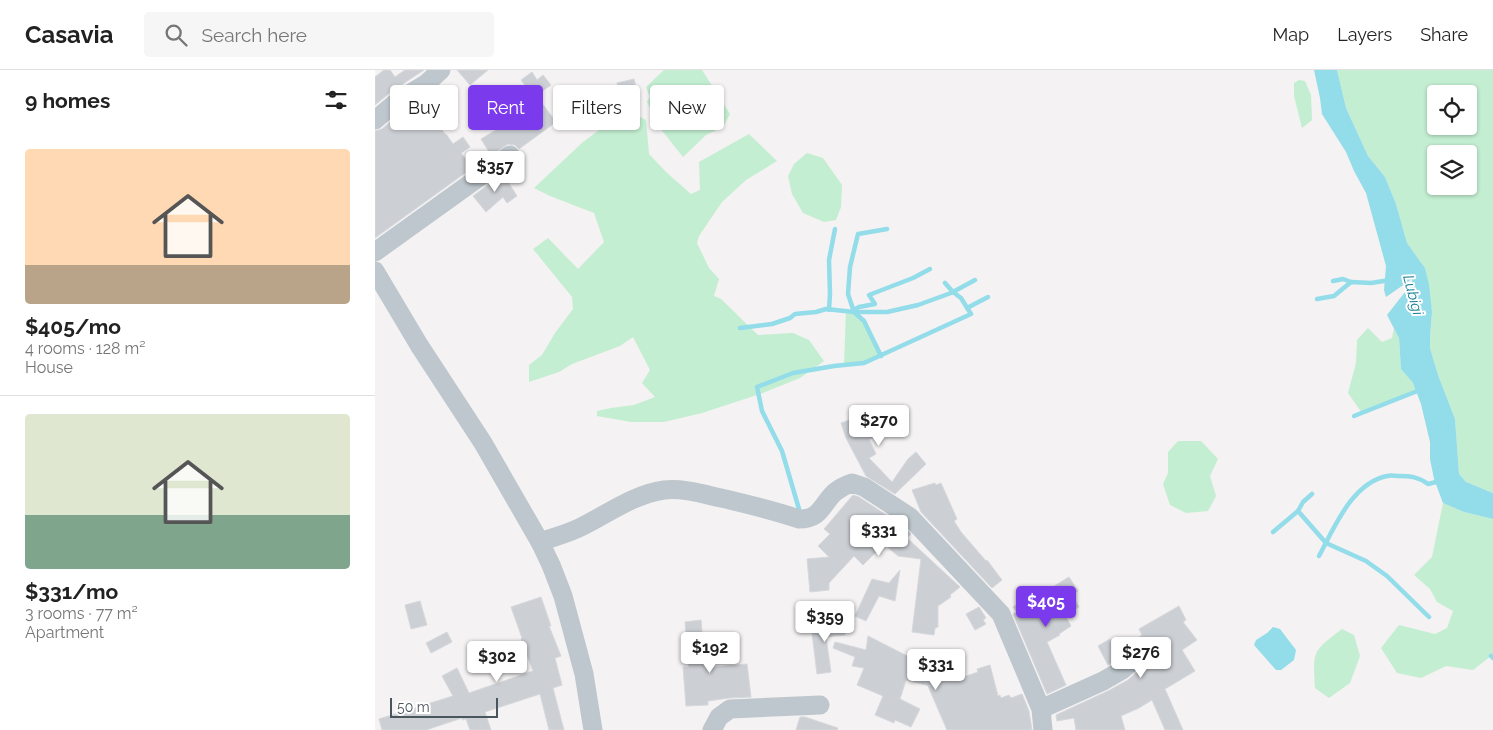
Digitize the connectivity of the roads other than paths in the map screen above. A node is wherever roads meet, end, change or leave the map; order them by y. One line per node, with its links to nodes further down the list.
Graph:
1 (441, 70): 2 (street)
2 (375, 120)
3 (510, 155): 4 (street)
4 (375, 252)
5 (375, 271): 6 (street)
6 (540, 542): 9 (street); 10 (street)
7 (1146, 649): 9 (street)
8 (820, 705): 11 (street)
9 (1041, 709): 12 (street)
10 (593, 730)
11 (712, 730)
12 (1043, 730)

